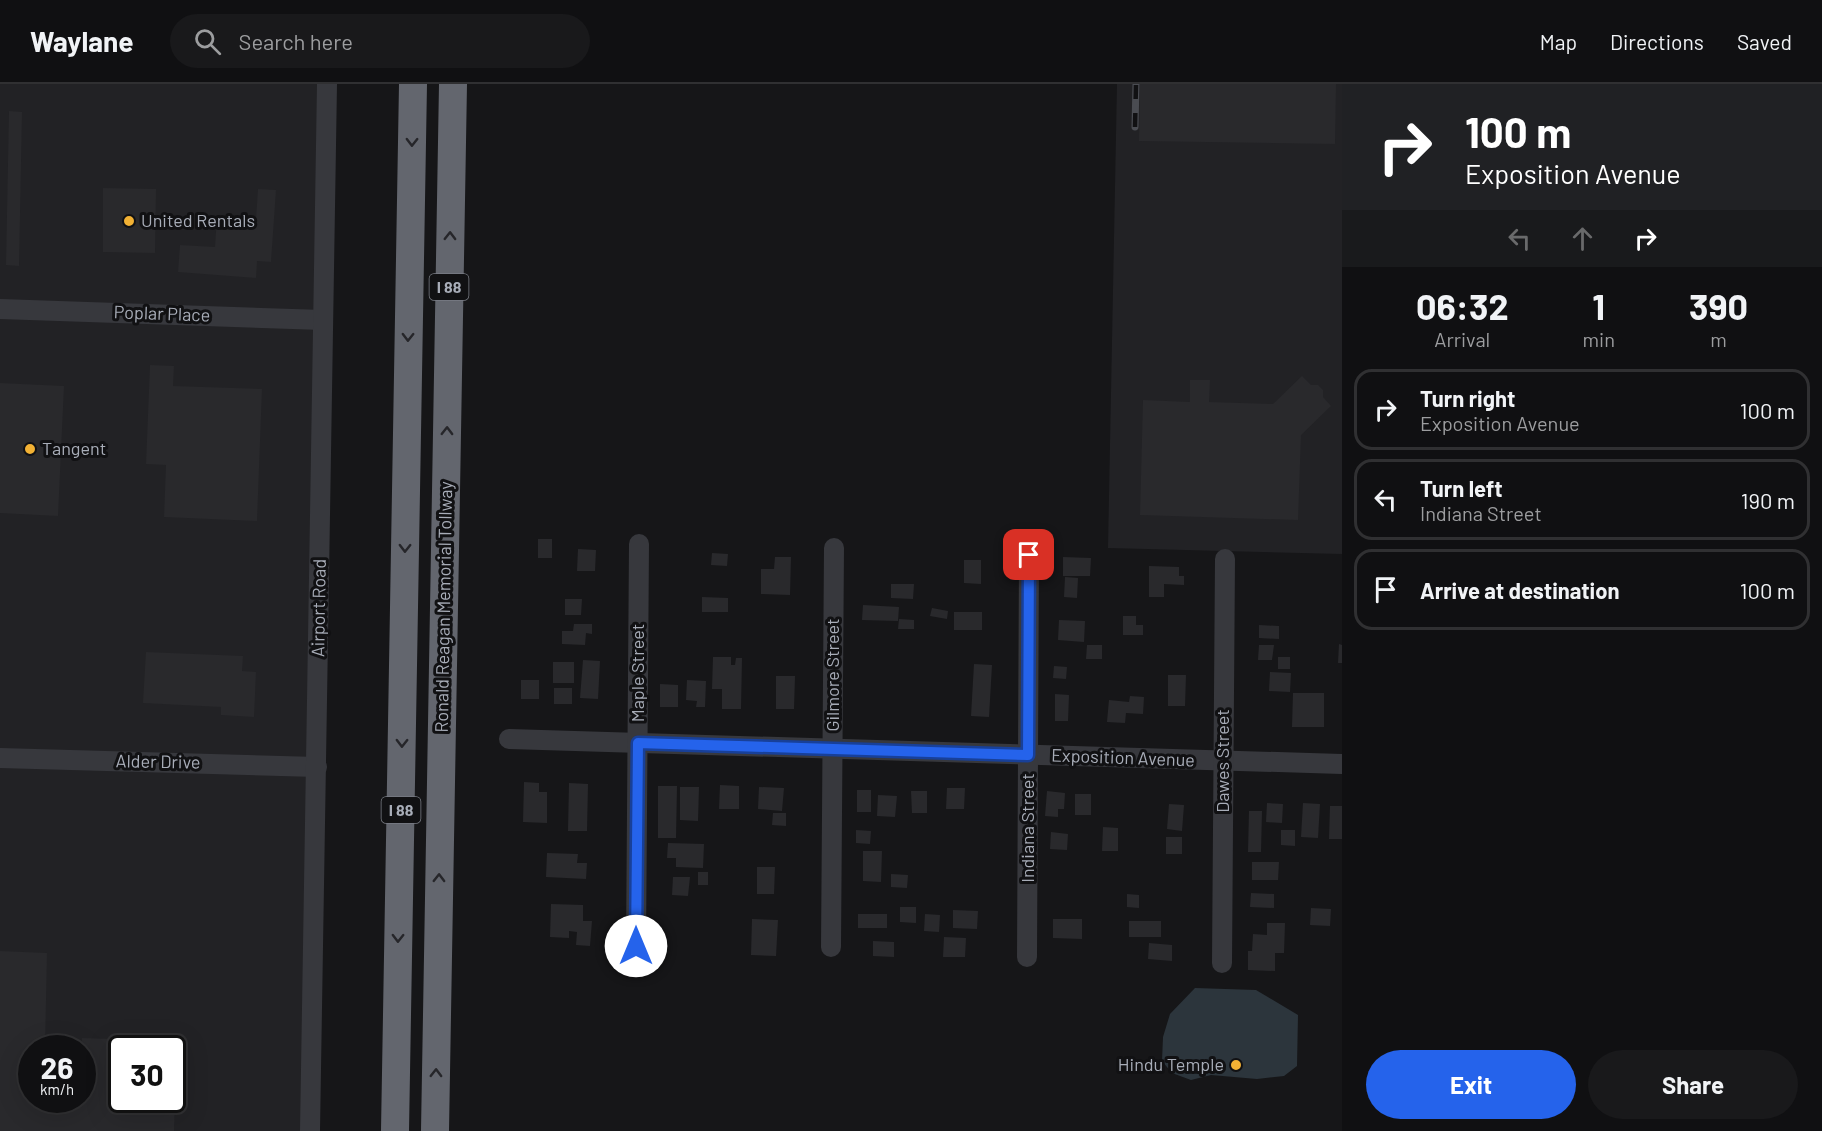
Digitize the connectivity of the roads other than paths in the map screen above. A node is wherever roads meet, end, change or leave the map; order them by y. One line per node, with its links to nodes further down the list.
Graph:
1 (327, 84): 5 (street, Airport Road)
2 (413, 84): 23 (highway, I 88, one-way to 23)
3 (453, 84): 24 (highway, Ronald Reagan Memorial Tollway / I 88, one-way to 3)
4 (0, 309): 5 (street, Poplar Place)
5 (323, 320): 17 (street, Airport Road)
6 (639, 544): 11 (street, Maple Street)
7 (834, 548): 12 (street, Gilmore Street)
8 (1029, 555): 13 (street, Indiana Street)
9 (1225, 559): 15 (street, Dawes Street)
10 (509, 739): 11 (street, Exposition Avenue)
11 (638, 743): 12 (street, Exposition Avenue); 18 (street, Maple Street)
12 (833, 749): 13 (street, Exposition Avenue); 19 (street, Gilmore Street)
13 (1028, 755): 15 (street, Exposition Avenue); 20 (street, Indiana Street)
14 (0, 758): 17 (street, Alder Drive)
15 (1223, 760): 16 (street, Exposition Avenue); 21 (street, Dawes Street)
16 (1342, 764)
17 (317, 767): 22 (street, Airport Road)
18 (636, 946)
19 (831, 947)
20 (1027, 957)
21 (1222, 963)
22 (310, 1131)
23 (395, 1131)
24 (435, 1131)

